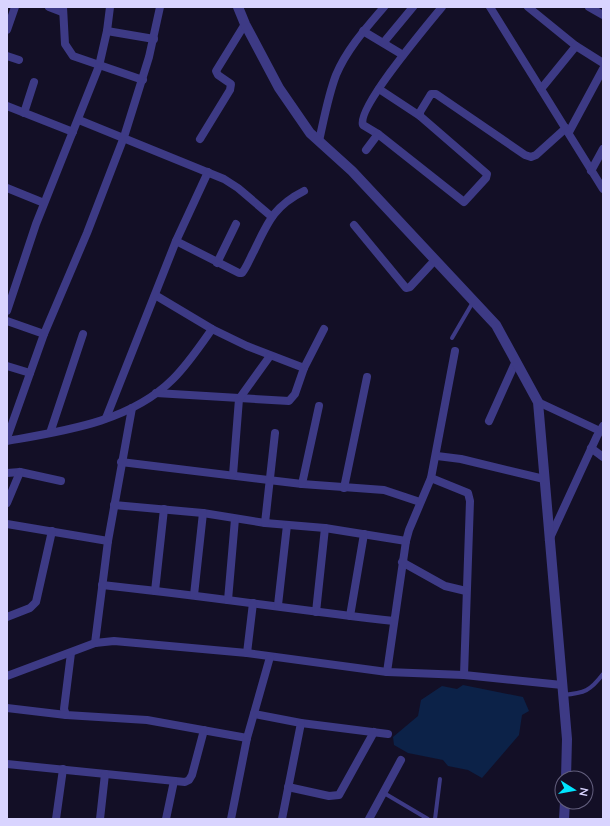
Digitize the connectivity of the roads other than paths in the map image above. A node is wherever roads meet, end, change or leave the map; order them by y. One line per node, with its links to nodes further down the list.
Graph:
1 (16, 7): 15 (street)
2 (49, 7): 12 (street)
3 (110, 7): 16 (street)
4 (160, 7): 18 (street)
5 (238, 7): 14 (street)
6 (384, 7): 17 (street)
7 (413, 7): 19 (street)
8 (442, 7): 21 (street)
9 (490, 7): 30 (street)
10 (528, 7): 20 (street)
11 (589, 7): 13 (street)
12 (63, 9): 25 (street)
13 (603, 14)
14 (244, 24): 39 (street); 40 (street)
15 (7, 30)
16 (108, 31): 18 (street); 25 (street)
17 (363, 31): 19 (street); 40 (street)
18 (154, 39): 27 (street)
19 (384, 42): 21 (street)
20 (576, 46): 24 (street); 30 (street)
21 (403, 55): 29 (street)
22 (7, 56): 23 (street)
23 (19, 60)
24 (603, 63)
25 (99, 66): 27 (street); 34 (street)
26 (603, 70): 35 (street)
27 (143, 80): 38 (street)
28 (34, 82): 32 (street)
29 (379, 89): 33 (street); 37 (street)
30 (541, 89): 35 (street)
31 (7, 106): 32 (street)
32 (24, 113): 36 (street)
33 (420, 116): 35 (street); 37 (street)
34 (78, 120): 36 (street); 38 (street)
35 (567, 130): 43 (street)
36 (74, 132): 48 (street)
37 (378, 134): 42 (street)
38 (124, 137): 44 (street); 62 (street)
39 (200, 139)
40 (319, 141): 53 (street)
41 (603, 148): 43 (street)
42 (366, 150)
43 (591, 171): 46 (street)
44 (208, 172): 49 (street); 52 (street)
45 (7, 188): 48 (street)
46 (603, 189)
47 (304, 191): 49 (street)
48 (44, 203): 55 (street)
49 (272, 218): 54 (street)
50 (236, 224): 54 (street)
51 (354, 225): 53 (street)
52 (176, 241): 54 (street); 56 (street)
53 (435, 260): 57 (street)
54 (217, 263)
55 (10, 293): 58 (street)
56 (155, 295): 60 (street); 77 (street)
57 (473, 301): 64 (lane); 67 (street)
58 (7, 311)
59 (7, 321): 62 (street)
60 (212, 329): 66 (street); 72 (street)
61 (324, 329): 69 (street)
62 (44, 334): 70 (street)
63 (83, 334): 80 (street)
64 (452, 338)
65 (455, 351): 84 (street)
66 (270, 356): 69 (street); 73 (street)
67 (516, 362): 74 (street); 78 (street)
68 (7, 366): 70 (street)
69 (304, 368): 73 (street)
70 (30, 373): 82 (street)
71 (367, 377): 95 (street)
72 (156, 393): 73 (street); 76 (street)
73 (239, 399): 89 (street)
74 (538, 402): 79 (street); 92 (street)
75 (319, 406): 94 (street)
76 (132, 408): 77 (street); 86 (street)
77 (106, 418): 80 (street)
78 (489, 420)
79 (601, 428): 83 (street)
80 (50, 433): 82 (street)
81 (275, 433): 91 (street)
82 (7, 440)
83 (591, 448): 85 (street); 110 (street)
84 (437, 456): 90 (street); 92 (street)
85 (603, 457)
86 (121, 462): 89 (street); 98 (street)
87 (20, 472): 88 (street); 93 (street); 97 (street)
88 (7, 473)
89 (233, 475): 91 (street)
90 (431, 478): 96 (street); 114 (street)
91 (270, 480): 94 (street); 102 (street)
92 (544, 480): 110 (street)
93 (61, 481)
94 (302, 484): 95 (street)
95 (344, 488): 96 (street)
96 (420, 502): 109 (street)
97 (7, 503)
98 (114, 505): 99 (street); 108 (street)
99 (164, 509): 100 (street); 113 (street)
100 (203, 513): 101 (street); 115 (street)
101 (236, 519): 102 (street); 116 (street)
102 (265, 523): 104 (street)
103 (7, 524): 106 (street)
104 (287, 525): 105 (street); 118 (street)
105 (325, 528): 107 (street); 119 (street)
106 (52, 531): 108 (street); 121 (street)
107 (364, 534): 109 (street); 120 (street)
108 (108, 541): 112 (street)
109 (406, 541): 111 (street)
110 (549, 541): 131 (street)
111 (402, 562): 114 (street); 122 (street)
112 (102, 585): 113 (street); 123 (street)
113 (155, 591): 115 (street)
114 (466, 594): 129 (street)
115 (194, 595): 116 (street)
116 (228, 600): 117 (street)
117 (253, 603): 118 (street); 125 (street)
118 (278, 605): 119 (street)
119 (316, 612): 120 (street)
120 (350, 616): 122 (street)
121 (7, 617)
122 (394, 621): 127 (street)
123 (95, 643): 124 (street); 125 (street)
124 (71, 653): 130 (street); 134 (street)
125 (247, 653): 126 (street)
126 (270, 657): 127 (street); 133 (street)
127 (386, 672): 129 (street)
128 (603, 674): 131 (lane)
129 (464, 675): 131 (street)
130 (7, 676)
131 (562, 690): 143 (street)
132 (7, 708): 134 (street)
133 (254, 714): 135 (street); 139 (street)
134 (66, 715): 136 (street)
135 (302, 723): 137 (street); 147 (street)
136 (204, 730): 139 (street); 146 (street)
137 (374, 732): 138 (street); 147 (street)
138 (388, 734)
139 (246, 738): 152 (street)
140 (401, 760): 148 (street)
141 (7, 764): 142 (street)
142 (62, 769): 144 (street); 149 (street)
143 (566, 770)
144 (105, 774): 146 (street); 150 (street)
145 (440, 779): 156 (lane)
146 (174, 782): 151 (street)
147 (288, 787): 153 (street)
148 (384, 792): 154 (street); 155 (lane)
149 (56, 819)
150 (100, 819)
151 (166, 819)
152 (231, 819)
153 (282, 819)
154 (369, 819)
155 (428, 819)
156 (435, 819)

